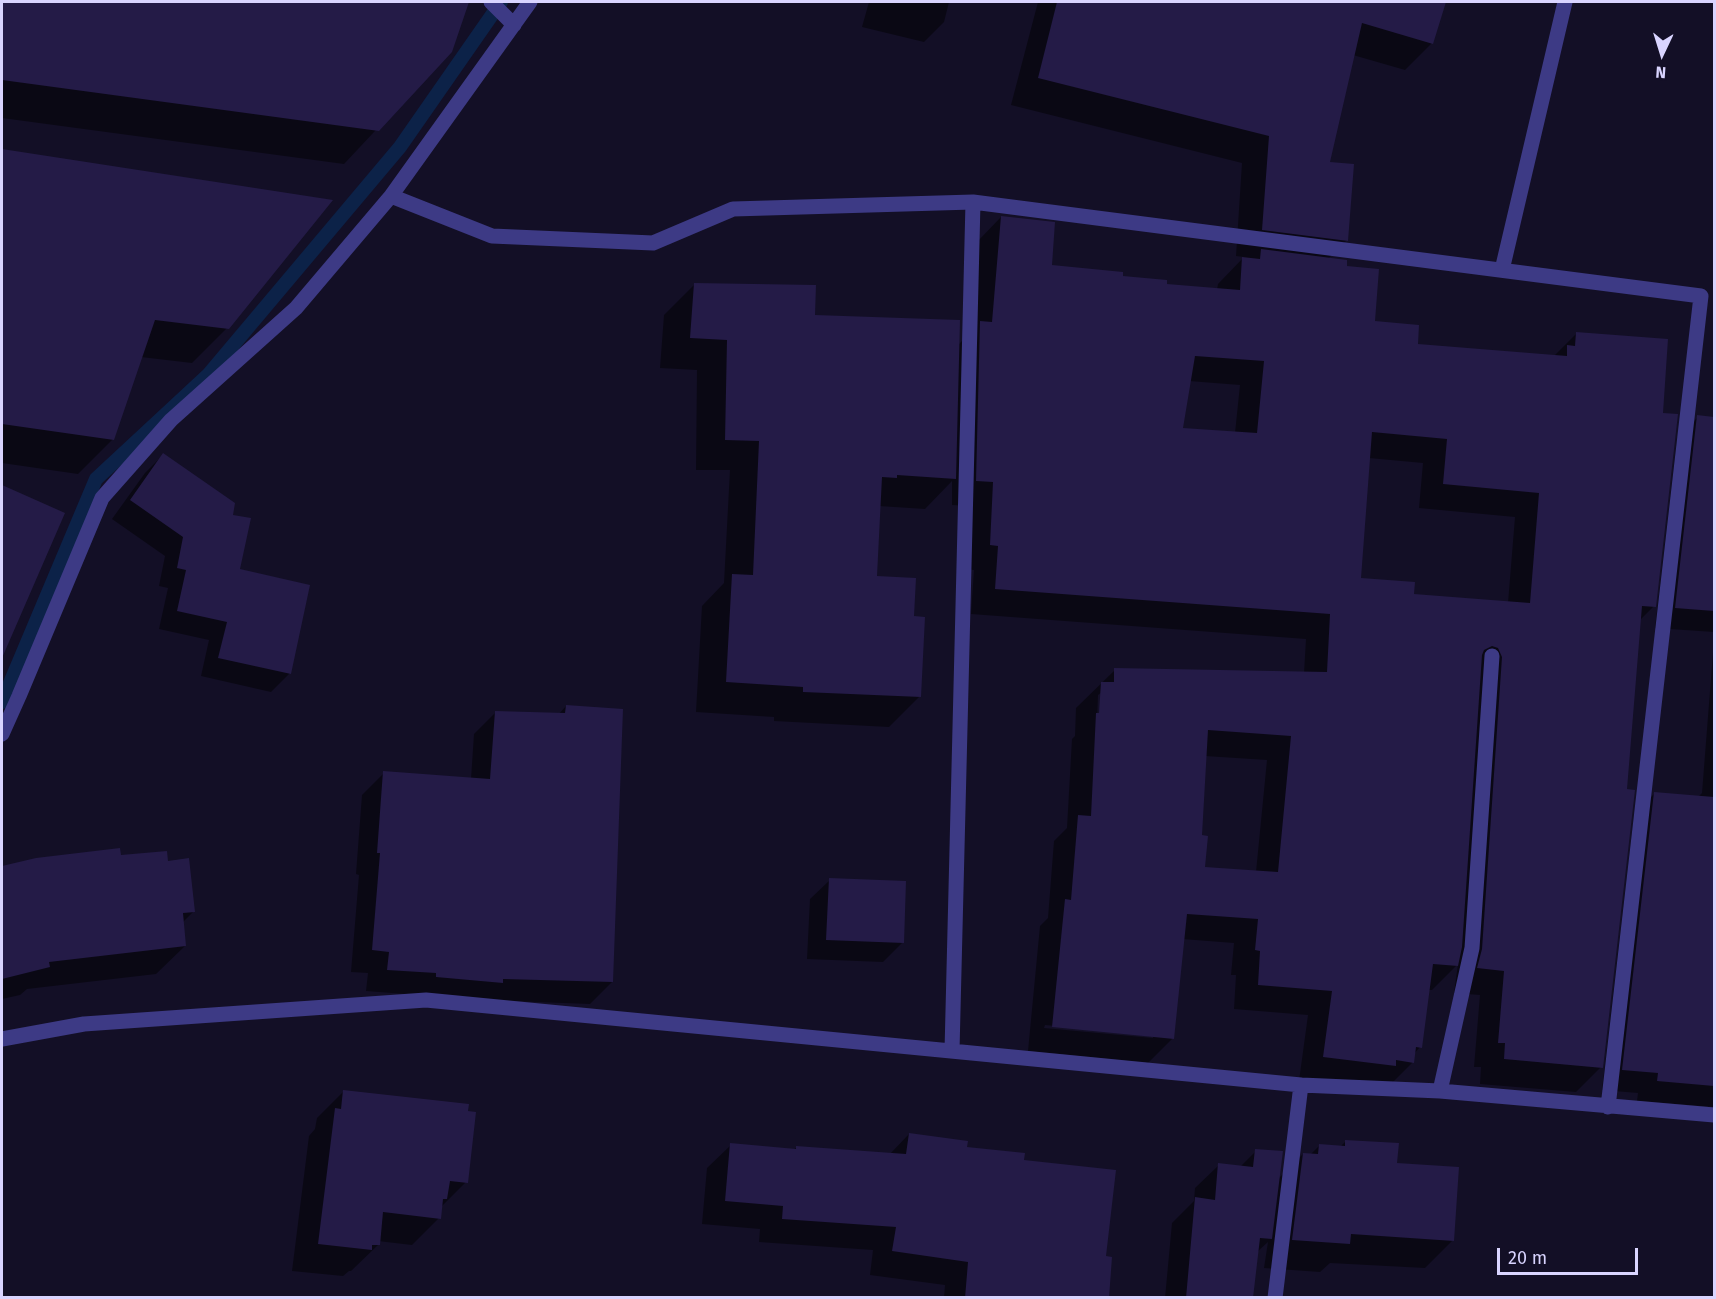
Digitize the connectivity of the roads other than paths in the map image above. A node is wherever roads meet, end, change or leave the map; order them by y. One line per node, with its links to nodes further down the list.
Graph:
1 (491, 2): 4 (street)
2 (530, 2): 4 (street)
3 (1565, 2): 7 (street)
4 (514, 25): 5 (street)
5 (391, 196): 6 (street); 10 (street)
6 (973, 202): 7 (street); 12 (street)
7 (1502, 270): 8 (street)
8 (1708, 297): 15 (street)
9 (1492, 656): 14 (street)
10 (2, 734)
11 (2, 1039): 12 (street)
12 (952, 1051): 13 (street)
13 (1301, 1085): 14 (street); 17 (street)
14 (1440, 1091): 15 (street)
15 (1608, 1107): 16 (street)
16 (1714, 1114)
17 (1275, 1298)

